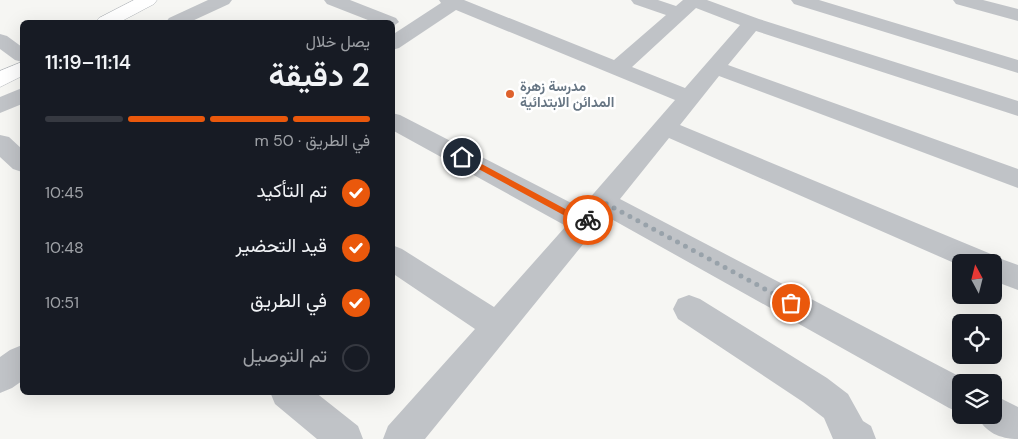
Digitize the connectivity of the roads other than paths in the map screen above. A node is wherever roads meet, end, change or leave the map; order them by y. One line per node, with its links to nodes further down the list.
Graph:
1 (148, 0): 11 (main road)
2 (223, 0): 12 (street)
3 (333, 0): 13 (street)
4 (640, 0): 8 (street)
5 (800, 0): 9 (street)
6 (962, 0): 10 (street)
7 (451, 1): 15 (street); 20 (street)
8 (689, 5): 14 (street); 20 (street)
9 (837, 5): 19 (street)
10 (1018, 15)
11 (110, 20)
12 (193, 20)
13 (382, 20)
14 (752, 22): 18 (street); 26 (street)
15 (397, 26)
16 (0, 40): 17 (street)
17 (20, 55)
18 (715, 67): 24 (street); 31 (street)
19 (1018, 67)
20 (618, 68): 24 (street)
21 (20, 69): 22 (main road)
22 (0, 80)
23 (20, 97): 25 (street)
24 (689, 98): 28 (street)
25 (0, 106)
26 (1018, 109)
27 (395, 121): 32 (street)
28 (664, 128): 32 (street); 33 (street)
29 (0, 144): 30 (street)
30 (20, 161)
31 (1018, 179)
32 (594, 212): 38 (street); 41 (street)
33 (962, 254)
34 (395, 259): 38 (street)
35 (1002, 271): 36 (street)
36 (1018, 278)
37 (689, 309): 47 (street)
38 (497, 326): 46 (street)
39 (20, 362): 40 (street)
40 (0, 377)
41 (952, 391)
42 (292, 395): 45 (street)
43 (1002, 417): 44 (street)
44 (1018, 426)
45 (345, 439)
46 (401, 439)
47 (858, 439)

